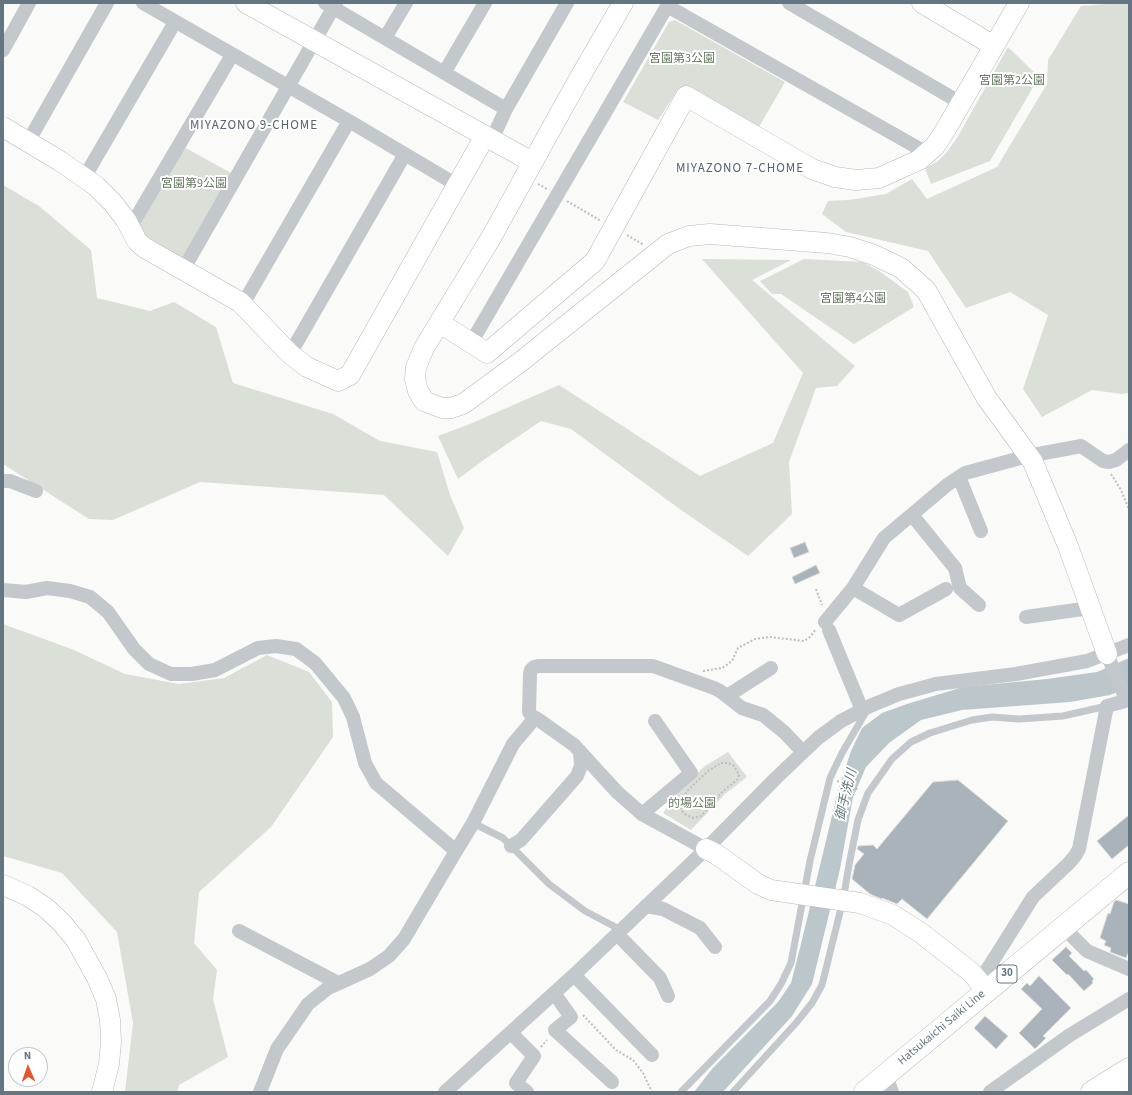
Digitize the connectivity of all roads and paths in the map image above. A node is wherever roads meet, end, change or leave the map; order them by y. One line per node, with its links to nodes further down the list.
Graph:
1 (30, 3): 18 (street)
2 (107, 3): 27 (street)
3 (143, 3): 14 (street)
4 (246, 3): 16 (street)
5 (406, 3): 15 (street)
6 (485, 3): 20 (street)
7 (566, 3): 23 (street)
8 (623, 3): 30 (street)
9 (789, 3): 22 (street)
10 (922, 3): 17 (street)
11 (1019, 3): 17 (street)
12 (668, 4): 28 (street); 33 (street)
13 (331, 5): 15 (street); 16 (street)
14 (175, 22): 19 (street); 31 (street)
15 (385, 38): 20 (street)
16 (314, 41): 21 (street); 26 (street)
17 (994, 46): 22 (street)
18 (3, 50)
19 (232, 55): 21 (street); 35 (street)
20 (444, 73): 23 (street)
21 (288, 86): 24 (street); 37 (street)
22 (961, 103): 28 (street)
23 (506, 109): 26 (street)
24 (349, 121): 29 (street); 38 (street)
25 (3, 127): 27 (street)
26 (490, 134): 30 (street); 32 (street)
27 (28, 142): 31 (street)
28 (926, 153): 34 (street)
29 (405, 154): 32 (street); 41 (street)
30 (534, 175): 33 (path); 39 (street)
31 (84, 178): 35 (street)
32 (457, 184): 41 (street)
33 (557, 195): 34 (path); 40 (street)
34 (613, 227): 36 (path); 40 (street)
35 (130, 228): 37 (street)
36 (652, 250): 39 (street); 43 (street)
37 (182, 270): 38 (street)
38 (243, 304): 41 (street)
39 (440, 324): 40 (street)
40 (471, 343)
41 (290, 354)
42 (1129, 450): 44 (street)
43 (1028, 456): 44 (street); 45 (street); 57 (street)
44 (1103, 461): 48 (path)
45 (959, 478): 49 (street); 50 (street)
46 (3, 481): 47 (street)
47 (36, 491)
48 (1129, 509)
49 (912, 515): 51 (street); 56 (street)
50 (981, 531)
51 (853, 588): 53 (street); 59 (street)
52 (816, 589): 55 (path)
53 (946, 589)
54 (3, 590): 80 (street)
55 (822, 604)
56 (979, 605)
57 (1090, 608): 58 (street); 61 (street)
58 (1026, 617)
59 (827, 626): 63 (path); 67 (street)
60 (1129, 645): 61 (street)
61 (1108, 658): 65 (street); 67 (street)
62 (771, 668): 64 (street)
63 (692, 680): 64 (street); 68 (street)
64 (727, 696): 71 (street)
65 (1126, 697): 66 (street)
66 (1107, 706): 74 (lane); 93 (street)
67 (866, 708): 71 (street); 72 (lane)
68 (534, 719): 70 (street); 77 (street)
69 (655, 721): 76 (street)
70 (580, 752): 76 (street); 78 (street)
71 (803, 752): 79 (street)
72 (830, 778): 74 (path); 83 (lane)
73 (694, 784): 75 (path)
74 (868, 793): 84 (lane)
75 (681, 807)
76 (642, 814): 79 (street)
77 (473, 823): 78 (lane); 80 (street)
78 (511, 846): 88 (lane)
79 (706, 849): 83 (street); 85 (street)
80 (456, 851): 92 (street)
81 (1129, 873): 86 (main road, Hatsukaichi Saiki Line / 30)
82 (3, 885): 106 (street)
83 (805, 895): 84 (street); 111 (lane)
84 (840, 900): 93 (street); 112 (lane)
85 (646, 906): 88 (street); 89 (street)
86 (1063, 927): 90 (street); 93 (main road, Hatsukaichi Saiki Line / 30)
87 (239, 931): 92 (street)
88 (619, 932): 91 (street); 95 (street)
89 (715, 947)
90 (1129, 969)
91 (574, 975): 94 (street); 100 (street)
92 (338, 983): 107 (street)
93 (984, 988): 104 (main road, Hatsukaichi Saiki Line / 30)
94 (554, 993): 97 (street); 99 (street)
95 (668, 996)
96 (1129, 1000): 114 (street)
97 (566, 1009): 98 (street); 110 (path)
98 (555, 1030): 101 (path); 103 (street)
99 (511, 1032): 101 (street); 108 (street)
100 (652, 1055)
101 (534, 1056): 109 (street)
102 (1129, 1069): 115 (main road)
103 (612, 1082)
104 (889, 1083): 113 (main road, Hatsukaichi Saiki Line / 30)
105 (1129, 1089): 116 (main road)
106 (102, 1092)
107 (260, 1092)
108 (445, 1092)
109 (527, 1092)
110 (652, 1092)
111 (681, 1092)
112 (733, 1092)
113 (865, 1092)
114 (990, 1092)
115 (1092, 1092)
116 (1124, 1092)

